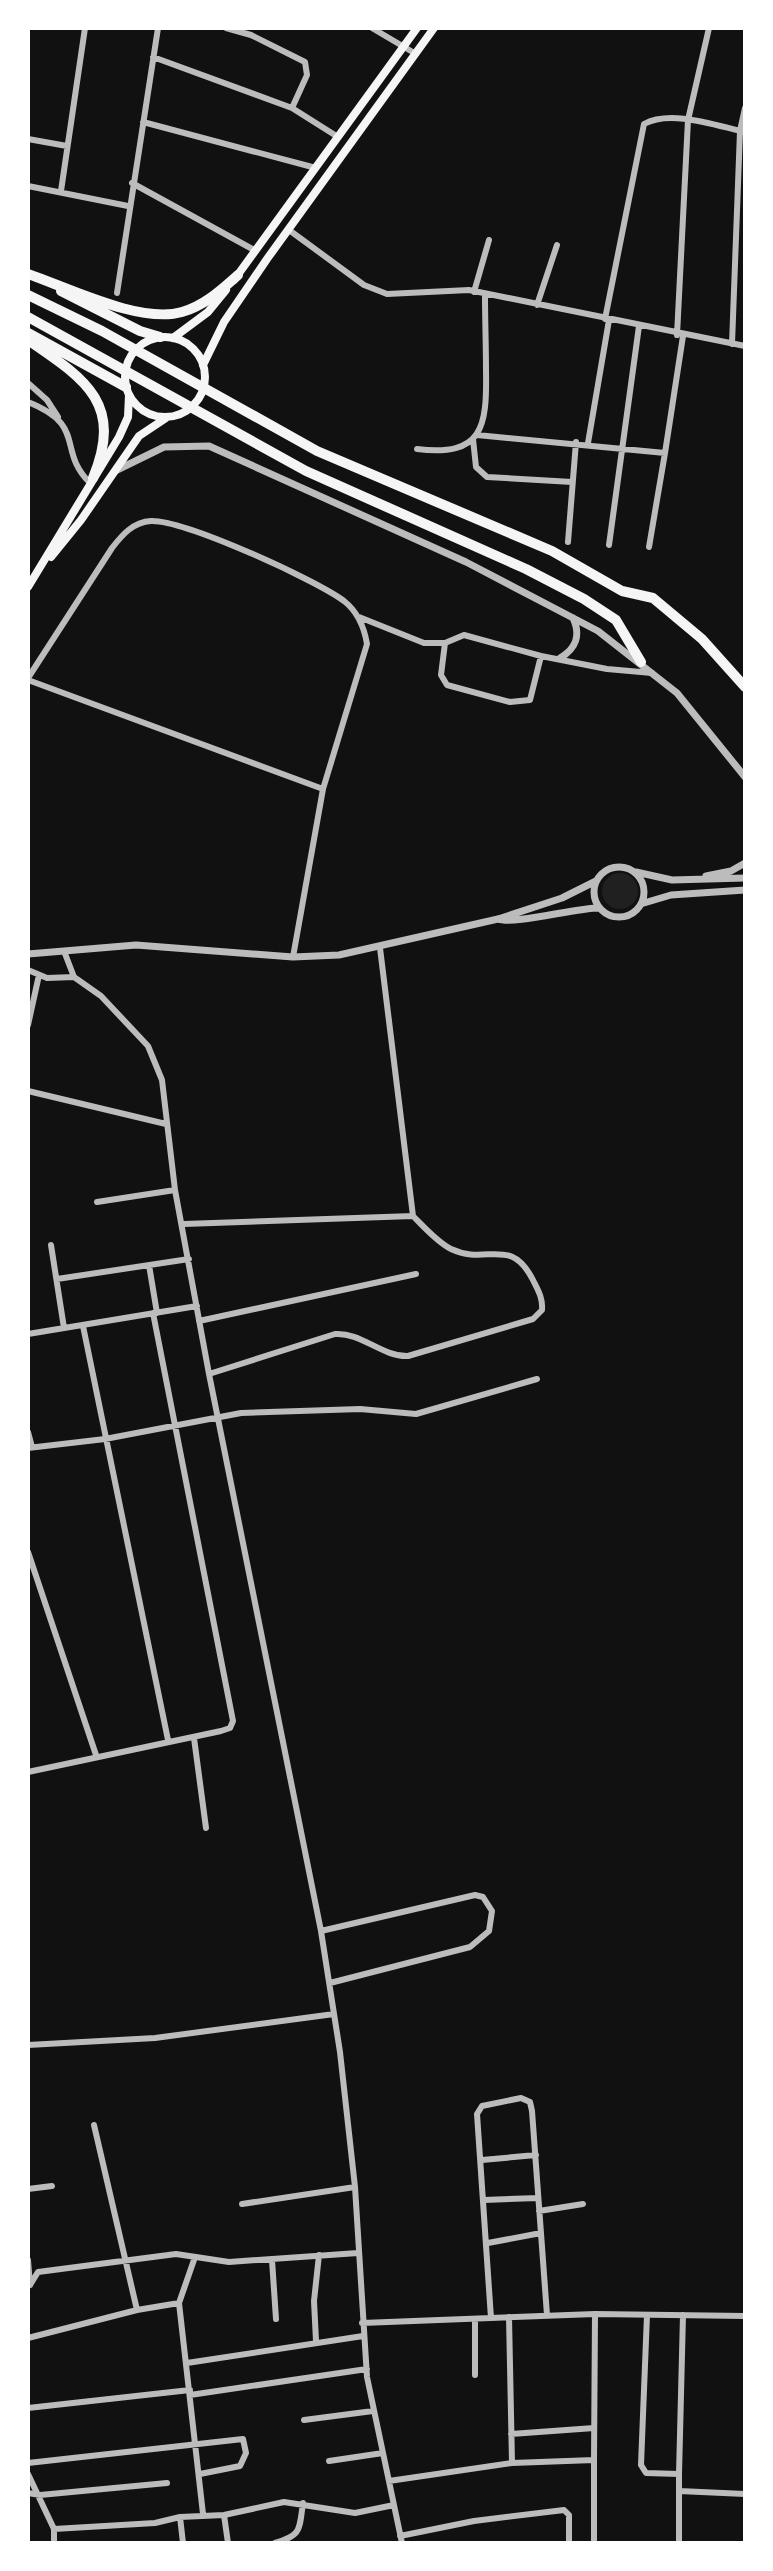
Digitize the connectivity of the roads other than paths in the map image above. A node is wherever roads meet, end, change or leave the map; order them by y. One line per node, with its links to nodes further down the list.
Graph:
1 (85, 28): 18 (street)
2 (158, 28): 10 (street)
3 (226, 28): 11 (street)
4 (372, 28): 8 (street)
5 (417, 28): 8 (main road)
6 (434, 28): 9 (main road)
7 (709, 28): 13 (street)
8 (405, 46): 9 (street); 16 (main road)
9 (416, 54): 24 (main road)
10 (153, 57): 11 (street); 14 (street)
11 (292, 108): 16 (street)
12 (745, 108): 15 (street)
13 (688, 120): 15 (street); 36 (street); 39 (street)
14 (143, 122): 19 (street); 20 (street)
15 (743, 132): 43 (street)
16 (338, 137): 19 (main road)
17 (28, 139): 18 (street)
18 (67, 146): 22 (street)
19 (316, 168): 27 (main road)
20 (132, 183): 23 (street); 27 (street)
21 (28, 186): 22 (street)
22 (61, 191): 23 (street)
23 (128, 206): 31 (street)
24 (289, 230): 30 (street); 45 (main road)
25 (489, 240): 30 (street)
26 (557, 245): 34 (street)
27 (256, 251): 29 (main road)
28 (28, 275): 29 (highway); 40 (highway)
29 (238, 275): 41 (main road)
30 (474, 292): 33 (street)
31 (117, 293)
32 (28, 295): 73 (highway)
33 (485, 295): 34 (street); 51 (street)
34 (537, 305): 36 (street)
35 (28, 317): 70 (highway)
36 (607, 319): 37 (street); 53 (street)
37 (639, 326): 39 (street); 54 (street)
38 (28, 333): 47 (highway)
39 (680, 335): 43 (street); 56 (street)
40 (160, 337): 41 (main road); 47 (main road)
41 (173, 338): 45 (main road)
42 (28, 340): 58 (highway)
43 (732, 344): 44 (street)
44 (745, 346)
45 (203, 365): 49 (main road)
46 (28, 383): 50 (street)
47 (127, 391): 49 (main road); 58 (main road)
48 (28, 402): 50 (street)
49 (170, 417): 57 (main road)
50 (60, 421): 58 (street)
51 (475, 437): 52 (street); 55 (street); 59 (street)
52 (576, 442): 53 (street); 59 (street)
53 (588, 443): 54 (street)
54 (623, 447): 56 (street); 61 (street)
55 (417, 449)
56 (665, 453): 62 (street)
57 (113, 473): 63 (main road); 66 (street)
58 (91, 480): 63 (main road)
59 (572, 482): 60 (street)
60 (568, 542)
61 (609, 545)
62 (649, 547)
63 (37, 573): 64 (main road)
64 (28, 587)
65 (359, 617): 67 (street); 72 (street); 75 (street)
66 (573, 618): 69 (street); 70 (street)
67 (445, 643): 68 (street); 68 (street)
68 (541, 656): 69 (street)
69 (560, 658): 71 (street)
70 (641, 662): 71 (street)
71 (655, 673): 74 (street)
72 (28, 679): 75 (street)
73 (745, 687)
74 (745, 777)
75 (323, 789): 88 (street)
76 (745, 863): 79 (street)
77 (636, 872): 79 (street); 80 (street); 82 (street)
78 (745, 878): 79 (street)
79 (688, 880)
80 (596, 881): 83 (street); 84 (street)
81 (745, 890): 82 (street)
82 (642, 904): 83 (street)
83 (599, 908): 84 (street)
84 (498, 919): 85 (street)
85 (380, 948): 88 (street); 97 (street)
86 (64, 951): 87 (street); 88 (street); 91 (street)
87 (28, 954)
88 (293, 957)
89 (28, 970): 90 (street)
90 (39, 975): 91 (street); 92 (street)
91 (74, 977): 94 (street)
92 (28, 1025)
93 (28, 1091): 94 (street)
94 (166, 1124): 95 (street)
95 (175, 1190): 96 (street); 98 (street)
96 (97, 1202)
97 (413, 1216): 98 (street); 110 (street)
98 (184, 1224): 100 (street)
99 (51, 1245): 103 (street)
100 (189, 1259): 101 (street); 104 (street)
101 (149, 1265): 103 (street); 105 (street)
102 (416, 1274): 106 (street)
103 (57, 1279): 108 (street)
104 (197, 1306): 105 (street); 106 (street)
105 (155, 1313): 107 (street); 113 (street)
106 (199, 1321): 110 (street)
107 (83, 1326): 108 (street); 115 (street)
108 (64, 1328): 109 (street)
109 (28, 1334)
110 (209, 1374): 112 (street)
111 (537, 1379): 112 (street)
112 (218, 1419): 113 (street); 123 (street)
113 (174, 1426): 115 (street); 118 (street)
114 (28, 1432): 116 (street)
115 (105, 1439): 116 (street); 119 (street)
116 (30, 1448)
117 (28, 1552): 120 (street)
118 (194, 1738): 119 (street); 122 (street)
119 (168, 1740): 120 (street)
120 (96, 1755): 121 (street)
121 (28, 1772)
122 (206, 1828)
123 (321, 1931): 124 (street); 124 (street)
124 (330, 1983): 125 (street)
125 (334, 2014): 126 (street); 131 (street)
126 (28, 2045)
127 (94, 2125): 144 (street)
128 (536, 2155): 129 (street); 129 (street); 133 (street)
129 (482, 2160): 134 (street)
130 (52, 2186): 132 (street)
131 (355, 2187): 135 (street); 140 (street)
132 (28, 2189)
133 (538, 2198): 134 (street); 137 (street)
134 (484, 2200): 139 (street)
135 (242, 2204)
136 (583, 2204): 137 (street)
137 (539, 2211): 138 (street)
138 (541, 2233): 139 (street); 150 (street)
139 (488, 2243): 155 (street)
140 (358, 2253): 141 (street); 158 (street)
141 (319, 2255): 145 (street); 161 (street)
142 (195, 2257): 144 (street); 145 (street); 147 (street)
143 (28, 2260): 146 (street)
144 (127, 2260): 146 (street); 148 (street)
145 (272, 2260): 156 (street)
146 (29, 2284)
147 (179, 2303): 148 (street); 162 (street)
148 (137, 2310): 160 (street)
149 (595, 2314): 150 (street); 151 (street); 169 (street)
150 (547, 2315): 154 (street)
151 (647, 2315): 152 (street); 177 (street)
152 (683, 2315): 153 (street); 177 (street)
153 (745, 2316)
154 (509, 2317): 155 (street); 170 (street)
155 (491, 2318): 157 (street)
156 (276, 2319)
157 (475, 2319): 158 (street); 164 (street)
158 (362, 2323): 159 (street)
159 (363, 2336): 161 (street); 163 (street)
160 (28, 2338)
161 (316, 2341): 162 (street)
162 (187, 2363): 165 (street)
163 (367, 2369): 165 (street); 167 (street)
164 (475, 2375)
165 (190, 2392): 166 (street); 171 (street)
166 (28, 2408)
167 (373, 2411): 168 (street); 172 (street)
168 (304, 2420)
169 (594, 2428): 170 (street); 173 (street)
170 (511, 2434): 176 (street)
171 (195, 2445): 175 (street); 179 (street); 179 (street)
172 (383, 2453): 174 (street); 180 (street)
173 (594, 2460): 176 (street); 198 (street)
174 (329, 2461)
175 (28, 2463)
176 (512, 2463): 180 (street)
177 (679, 2470): 182 (street)
178 (28, 2474): 185 (street)
179 (200, 2474): 188 (street)
180 (389, 2481): 187 (street)
181 (167, 2483): 185 (street)
182 (679, 2491): 184 (street); 199 (street)
183 (28, 2493): 185 (street)
184 (745, 2494)
185 (40, 2495): 191 (street)
186 (303, 2503): 187 (street); 189 (street); 196 (street)
187 (394, 2505): 192 (street)
188 (203, 2514): 189 (street); 190 (street)
189 (224, 2515): 195 (street)
190 (180, 2517): 191 (street); 194 (street)
191 (54, 2529): 193 (street)
192 (401, 2540): 197 (street)
193 (54, 2543)
194 (183, 2543)
195 (228, 2543)
196 (275, 2543)
197 (569, 2543)
198 (594, 2543)
199 (679, 2543)

